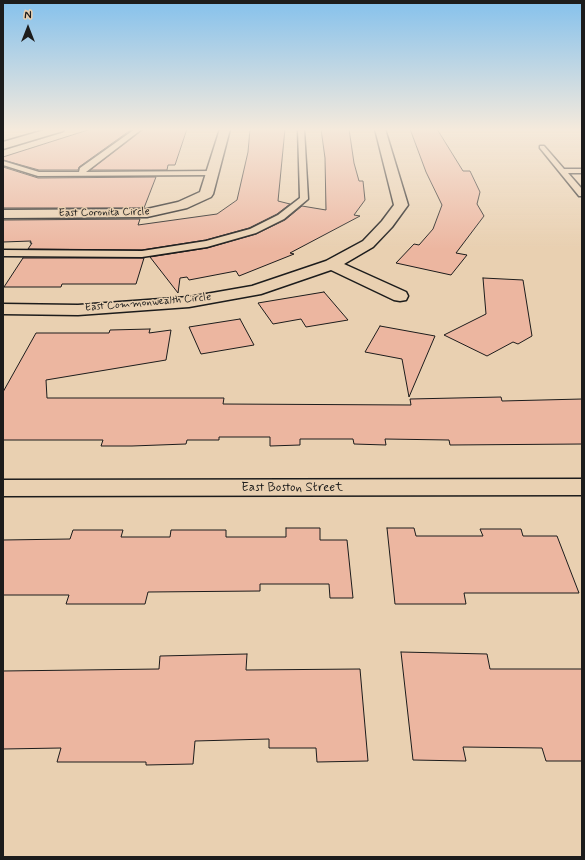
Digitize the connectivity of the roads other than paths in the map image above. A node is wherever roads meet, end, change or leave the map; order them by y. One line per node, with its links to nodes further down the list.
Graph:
1 (23, 169): 10 (lane)
2 (84, 169): 10 (lane)
3 (213, 169): 9 (street, East Coronita Circle)
4 (303, 169): 13 (lane)
5 (391, 169): 14 (street, East Commonwealth Circle)
6 (561, 169): 8 (lane)
7 (582, 171): 8 (lane)
8 (563, 172): 11 (lane)
9 (212, 173): 10 (lane); 12 (street, East Coronita Circle)
10 (81, 174)
11 (582, 194)
12 (3, 214)
13 (3, 253)
14 (332, 264): 15 (street); 16 (street, East Commonwealth Circle)
15 (400, 296)
16 (3, 309)
17 (582, 487): 18 (street, East Boston Street)
18 (3, 488)

